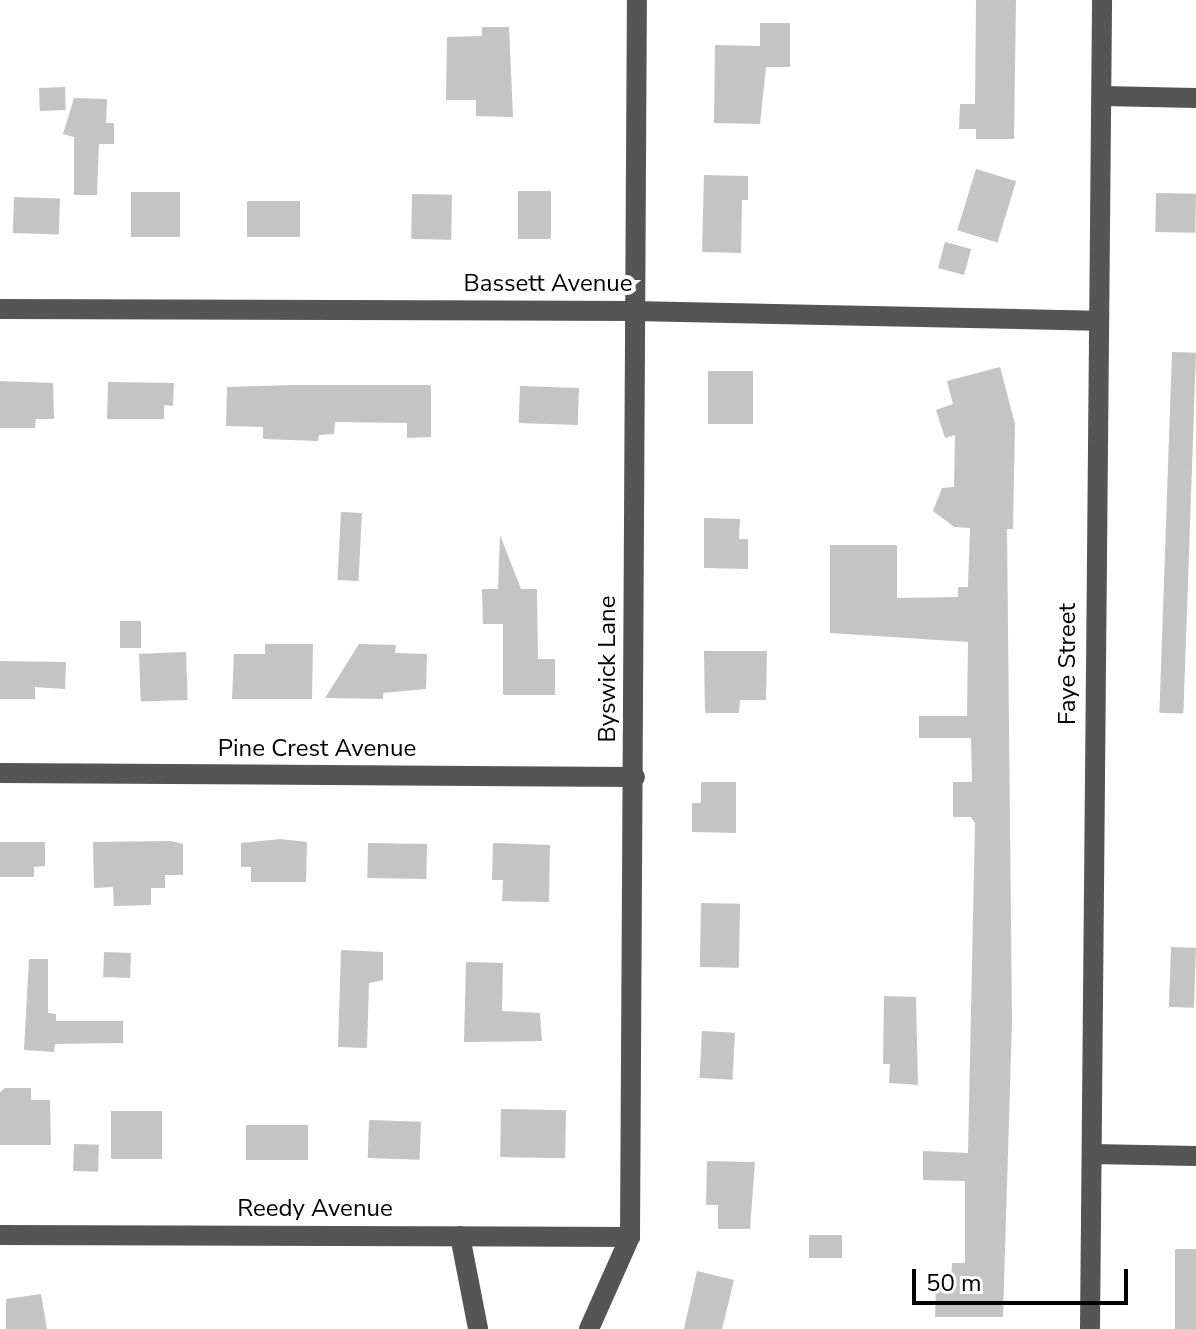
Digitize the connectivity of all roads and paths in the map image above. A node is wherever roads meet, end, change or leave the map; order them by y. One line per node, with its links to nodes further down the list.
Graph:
1 (637, 0): 6 (street, Byswick Lane)
2 (1102, 0): 3 (street, Faye Street)
3 (1102, 96): 4 (street); 7 (street, Faye Street)
4 (1196, 98)
5 (0, 309): 6 (street, Bassett Avenue)
6 (633, 311): 7 (street, Bassett Avenue); 9 (street, Byswick Lane)
7 (1096, 321): 10 (street, Faye Street)
8 (0, 773): 9 (street, Pine Crest Avenue)
9 (635, 777): 14 (street, Byswick Lane)
10 (1092, 1154): 11 (street); 17 (street, Faye Street)
11 (1196, 1156)
12 (0, 1235): 13 (street, Reedy Avenue)
13 (460, 1236): 14 (street, Reedy Avenue); 15 (street)
14 (630, 1237): 16 (street, Byswick Lane)
15 (478, 1329)
16 (589, 1329)
17 (1090, 1329)

